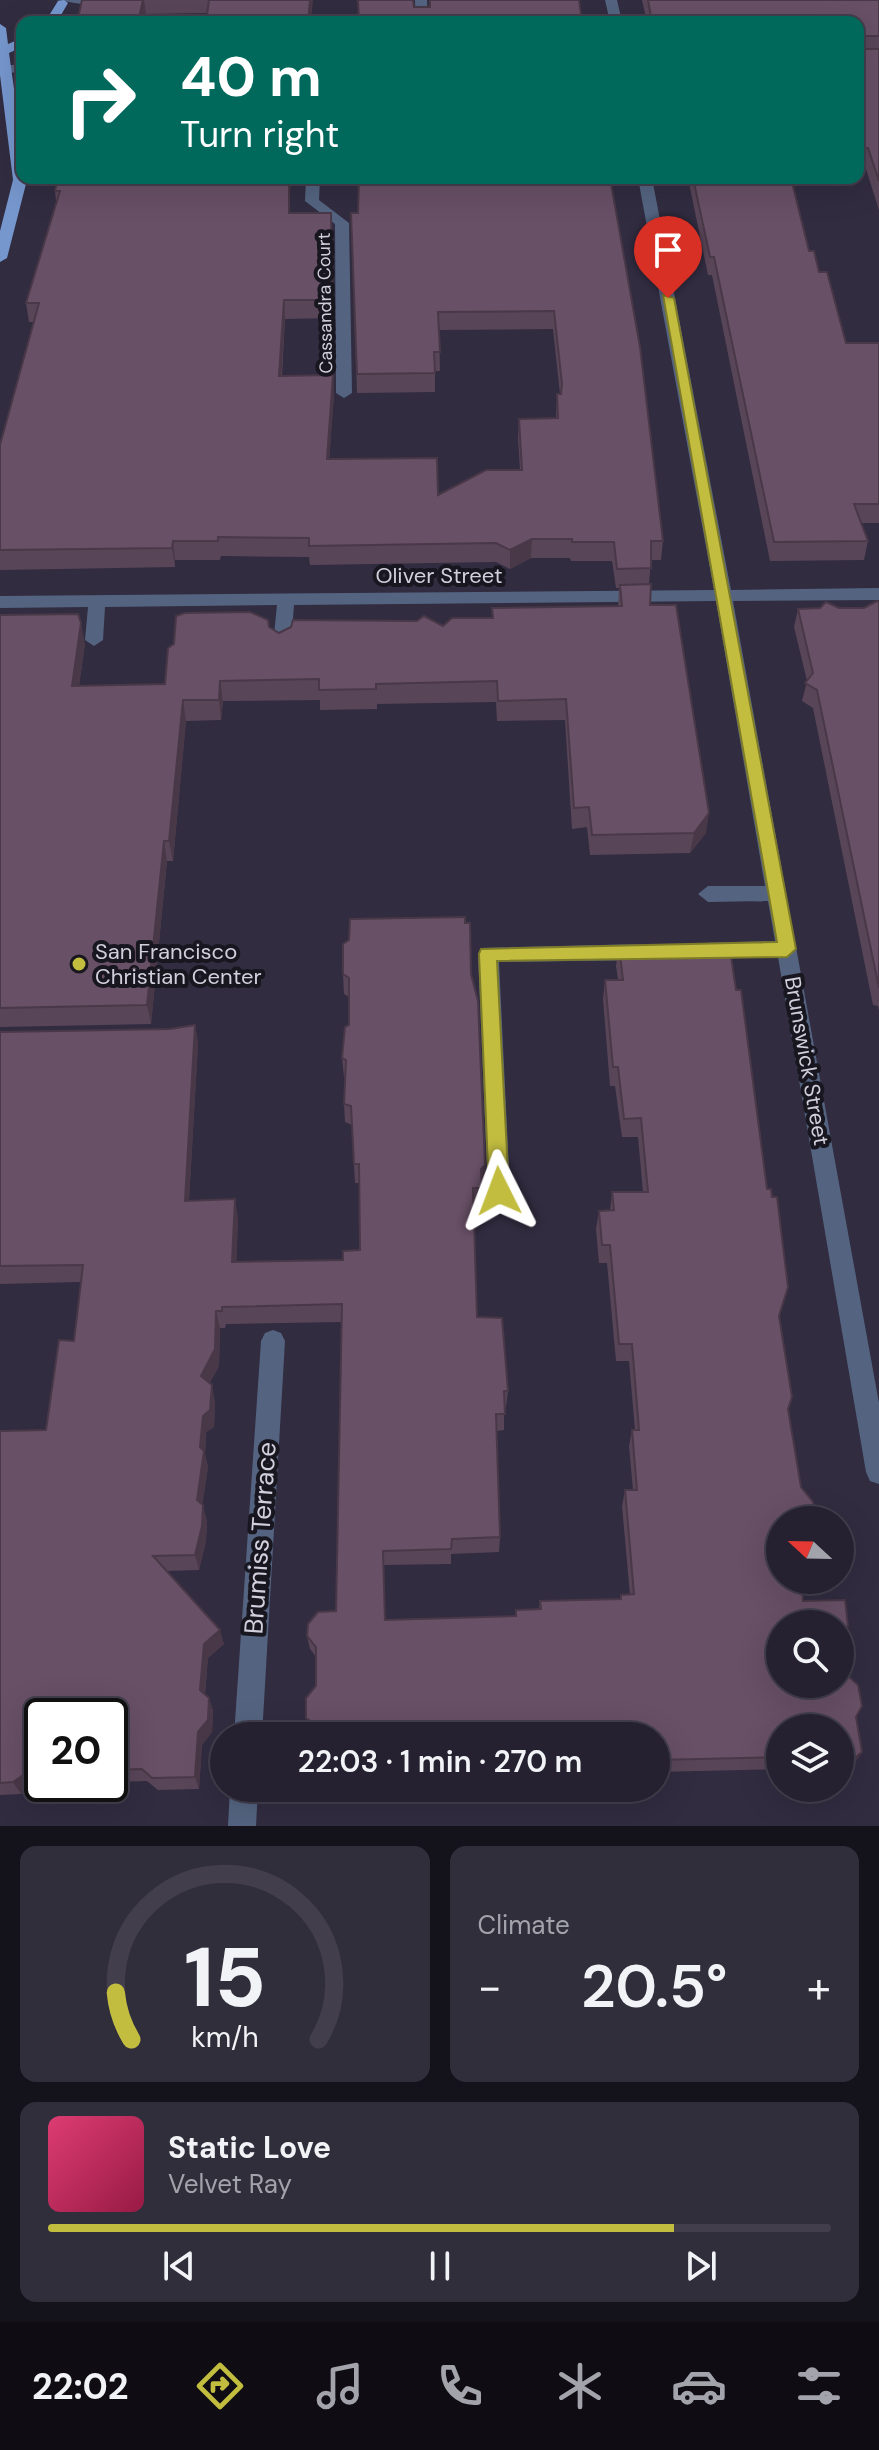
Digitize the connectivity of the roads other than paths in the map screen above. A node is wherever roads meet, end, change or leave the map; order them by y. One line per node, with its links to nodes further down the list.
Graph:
1 (62, 1): 2 (street)
2 (94, 3)
3 (0, 28): 5 (main road)
4 (16, 45): 5 (main road)
5 (3, 51): 6 (main road)
6 (5, 69): 7 (street); 8 (main road)
7 (16, 69)
8 (16, 150)
9 (19, 184): 12 (main road)
10 (313, 184): 13 (street, Cassandra Court)
11 (646, 184): 15 (street, Brunswick Street)
12 (0, 258)
13 (344, 393)
14 (879, 594): 15 (street, Oliver Street)
15 (724, 596): 16 (street, Oliver Street); 21 (street, Brunswick Street)
16 (286, 598): 17 (street, Oliver Street); 20 (street)
17 (97, 601): 18 (street, Oliver Street); 19 (street)
18 (0, 602)
19 (94, 640)
20 (282, 645)
21 (777, 893): 22 (street); 23 (street, Brunswick Street)
22 (708, 894)
23 (787, 949): 24 (street); 26 (street, Brunswick Street)
24 (499, 1191)
25 (273, 1341): 27 (street, Brumiss Terrace)
26 (879, 1472)
27 (249, 1722)
28 (243, 1802): 29 (street)
29 (242, 1826)

